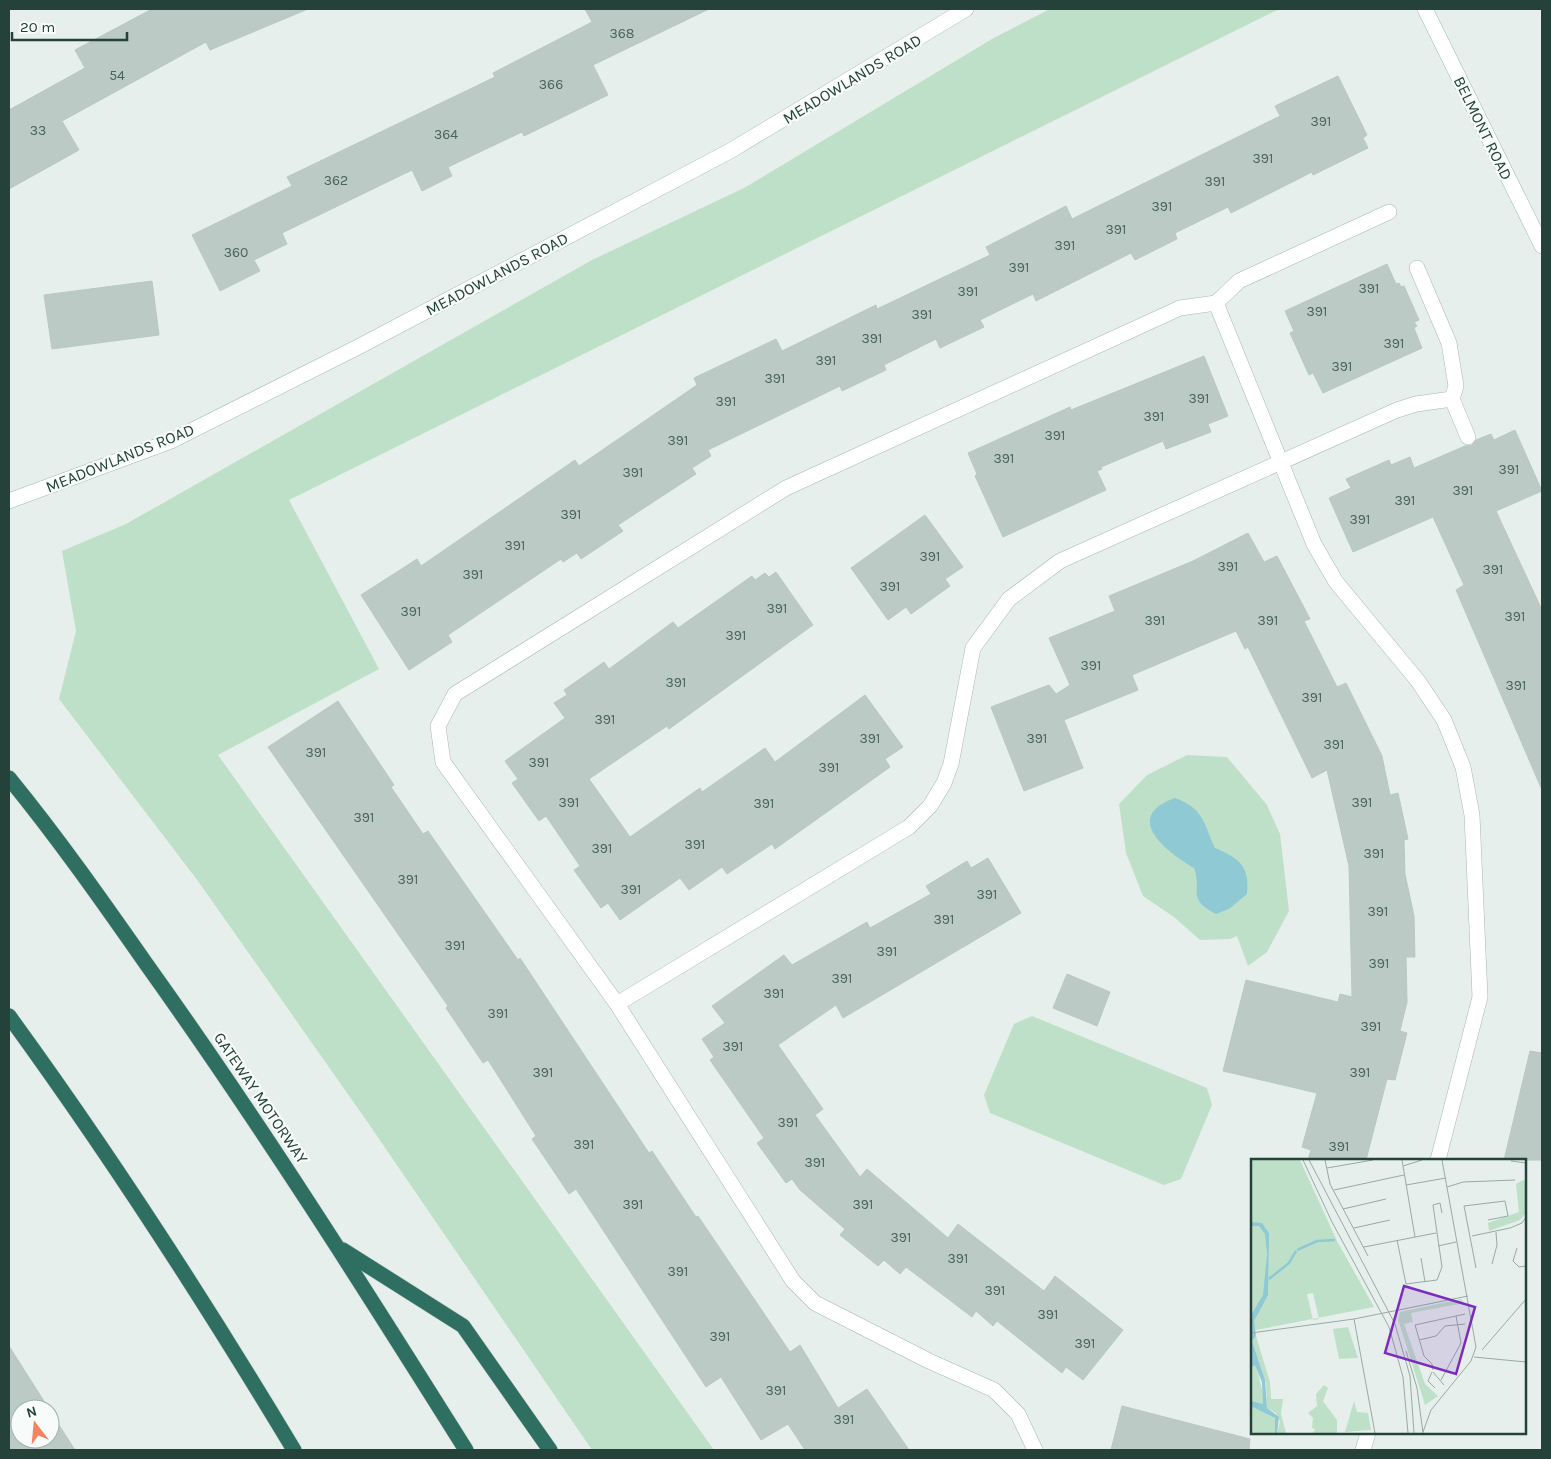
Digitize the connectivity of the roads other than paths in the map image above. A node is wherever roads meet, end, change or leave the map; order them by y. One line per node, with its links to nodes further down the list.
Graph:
1 (966, 9): 10 (street, MEADOWLANDS ROAD)
2 (1424, 9): 4 (street, BELMONT ROAD)
3 (1389, 212): 6 (street)
4 (1542, 246)
5 (1417, 268): 7 (street)
6 (1216, 303): 9 (street); 12 (street)
7 (1452, 398): 8 (street); 9 (street)
8 (1468, 437)
9 (1281, 464): 12 (street); 14 (street)
10 (9, 501)
11 (9, 778): 15 (highway, GATEWAY MOTORWAY)
12 (617, 1004): 20 (street)
13 (9, 1016): 17 (highway)
14 (1438, 1159)
15 (339, 1247): 18 (highway, GATEWAY MOTORWAY); 19 (highway)
16 (1368, 1434): 21 (street)
17 (294, 1450)
18 (466, 1450)
19 (550, 1450)
20 (1036, 1450)
21 (1363, 1450)

